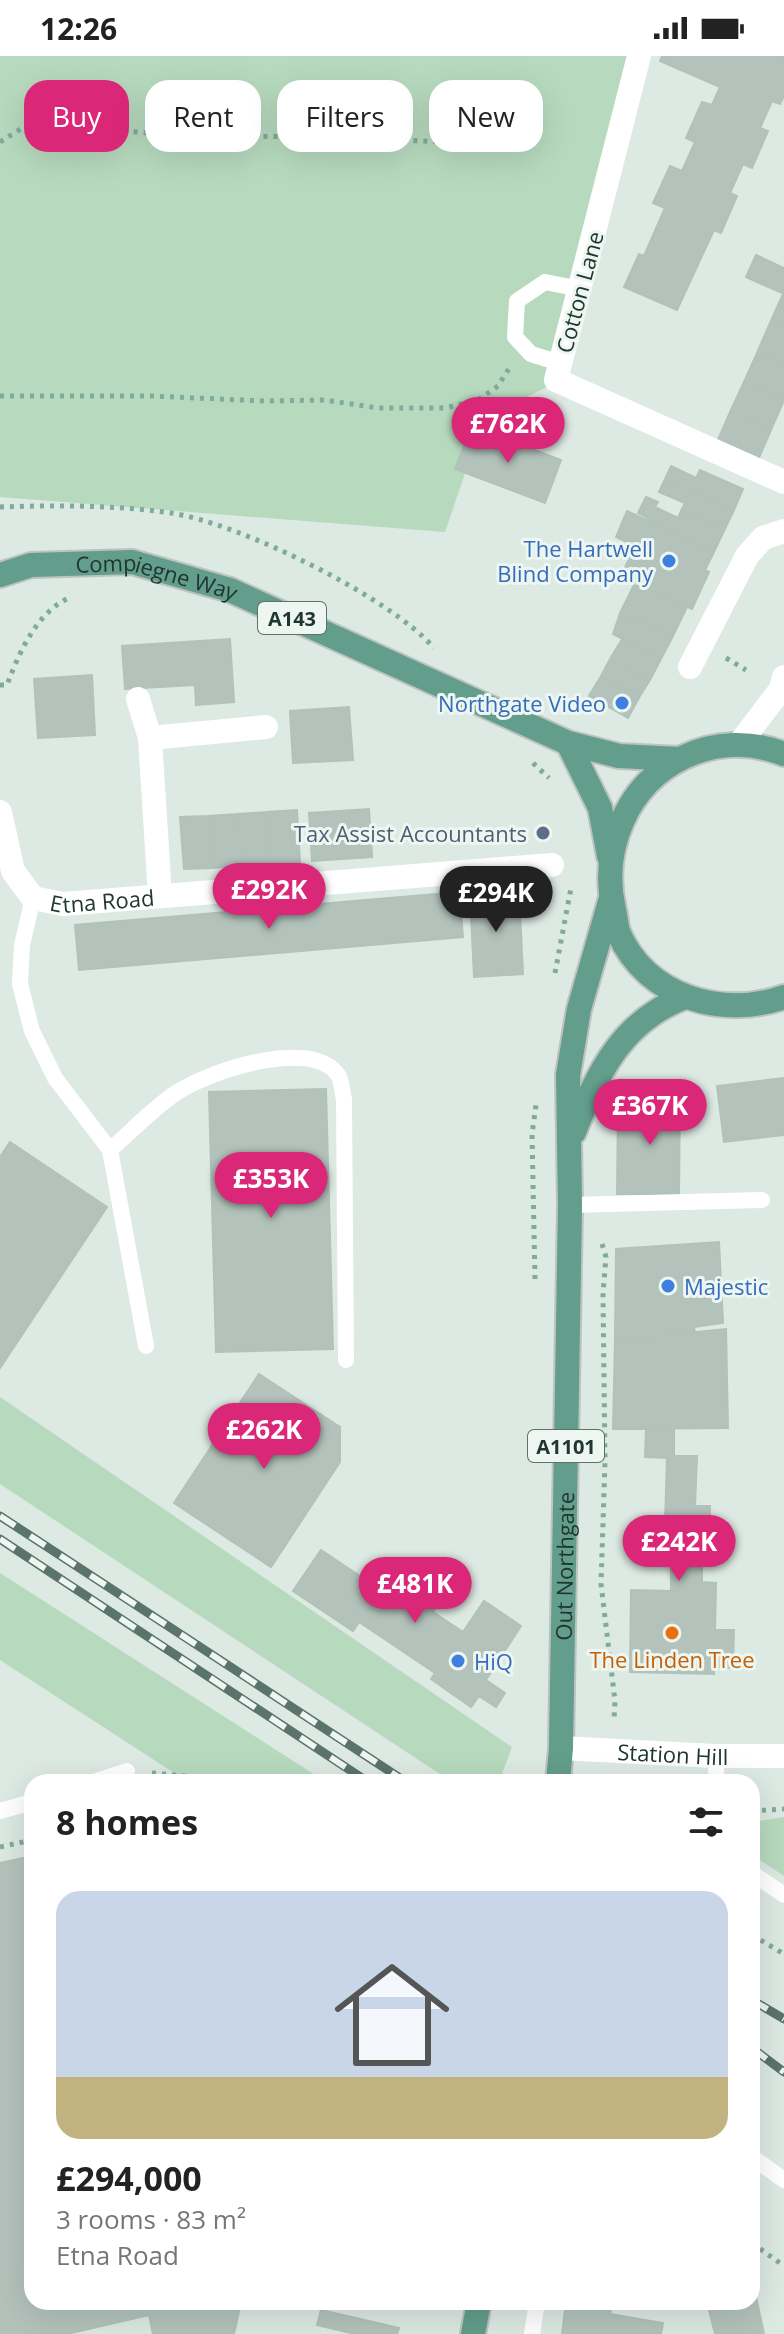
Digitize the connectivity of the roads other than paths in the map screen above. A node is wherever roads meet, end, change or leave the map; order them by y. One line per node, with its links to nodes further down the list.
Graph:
1 (639, 56): 2 (street, Cotton Lane)
2 (580, 289): 3 (street, Cotton Lane); 3 (lane)
3 (560, 363): 4 (street, Cotton Lane)
4 (784, 482)
5 (784, 531): 7 (street)
6 (0, 575): 12 (main road, Compiegne Way / A143)
7 (690, 667)
8 (784, 677): 13 (street)
9 (138, 699): 11 (street)
10 (266, 727): 11 (street)
11 (150, 738): 20 (street)
12 (568, 743): 15 (main road, Compiegne Way / A143); 17 (main road)
13 (740, 743): 14 (main road); 15 (main road)
14 (784, 754)
15 (679, 759): 17 (main road)
16 (0, 812): 19 (street, Etna Road)
17 (610, 858): 22 (main road)
18 (552, 865): 20 (street, Etna Road)
19 (6, 876): 21 (street, Etna Road)
20 (160, 896): 21 (street, Etna Road)
21 (33, 898): 26 (lane)
22 (611, 898): 23 (main road); 25 (main road, A1101)
23 (685, 997): 24 (main road); 25 (main road, A1101)
24 (784, 997)
25 (570, 1143): 28 (main road, Out Northgate / A1101)
26 (110, 1150): 29 (lane); 30 (lane)
27 (762, 1200): 28 (lane)
28 (582, 1204): 31 (main road, Out Northgate / A1101)
29 (146, 1346)
30 (346, 1360)
31 (561, 1748): 32 (street, Station Hill); 36 (main road, A1101)
32 (715, 1756): 33 (street, Station Hill); 37 (lane)
33 (784, 1756)
34 (127, 1771): 35 (lane)
35 (118, 1774)
36 (559, 1774)
37 (716, 1774)
38 (24, 1804): 39 (lane)
39 (0, 1811)
40 (760, 1878): 41 (lane)
41 (784, 1895)
42 (760, 2163): 43 (lane)
43 (784, 2180)
44 (478, 2310): 46 (main road)
45 (536, 2310): 47 (lane)
46 (473, 2334)
47 (532, 2334)

